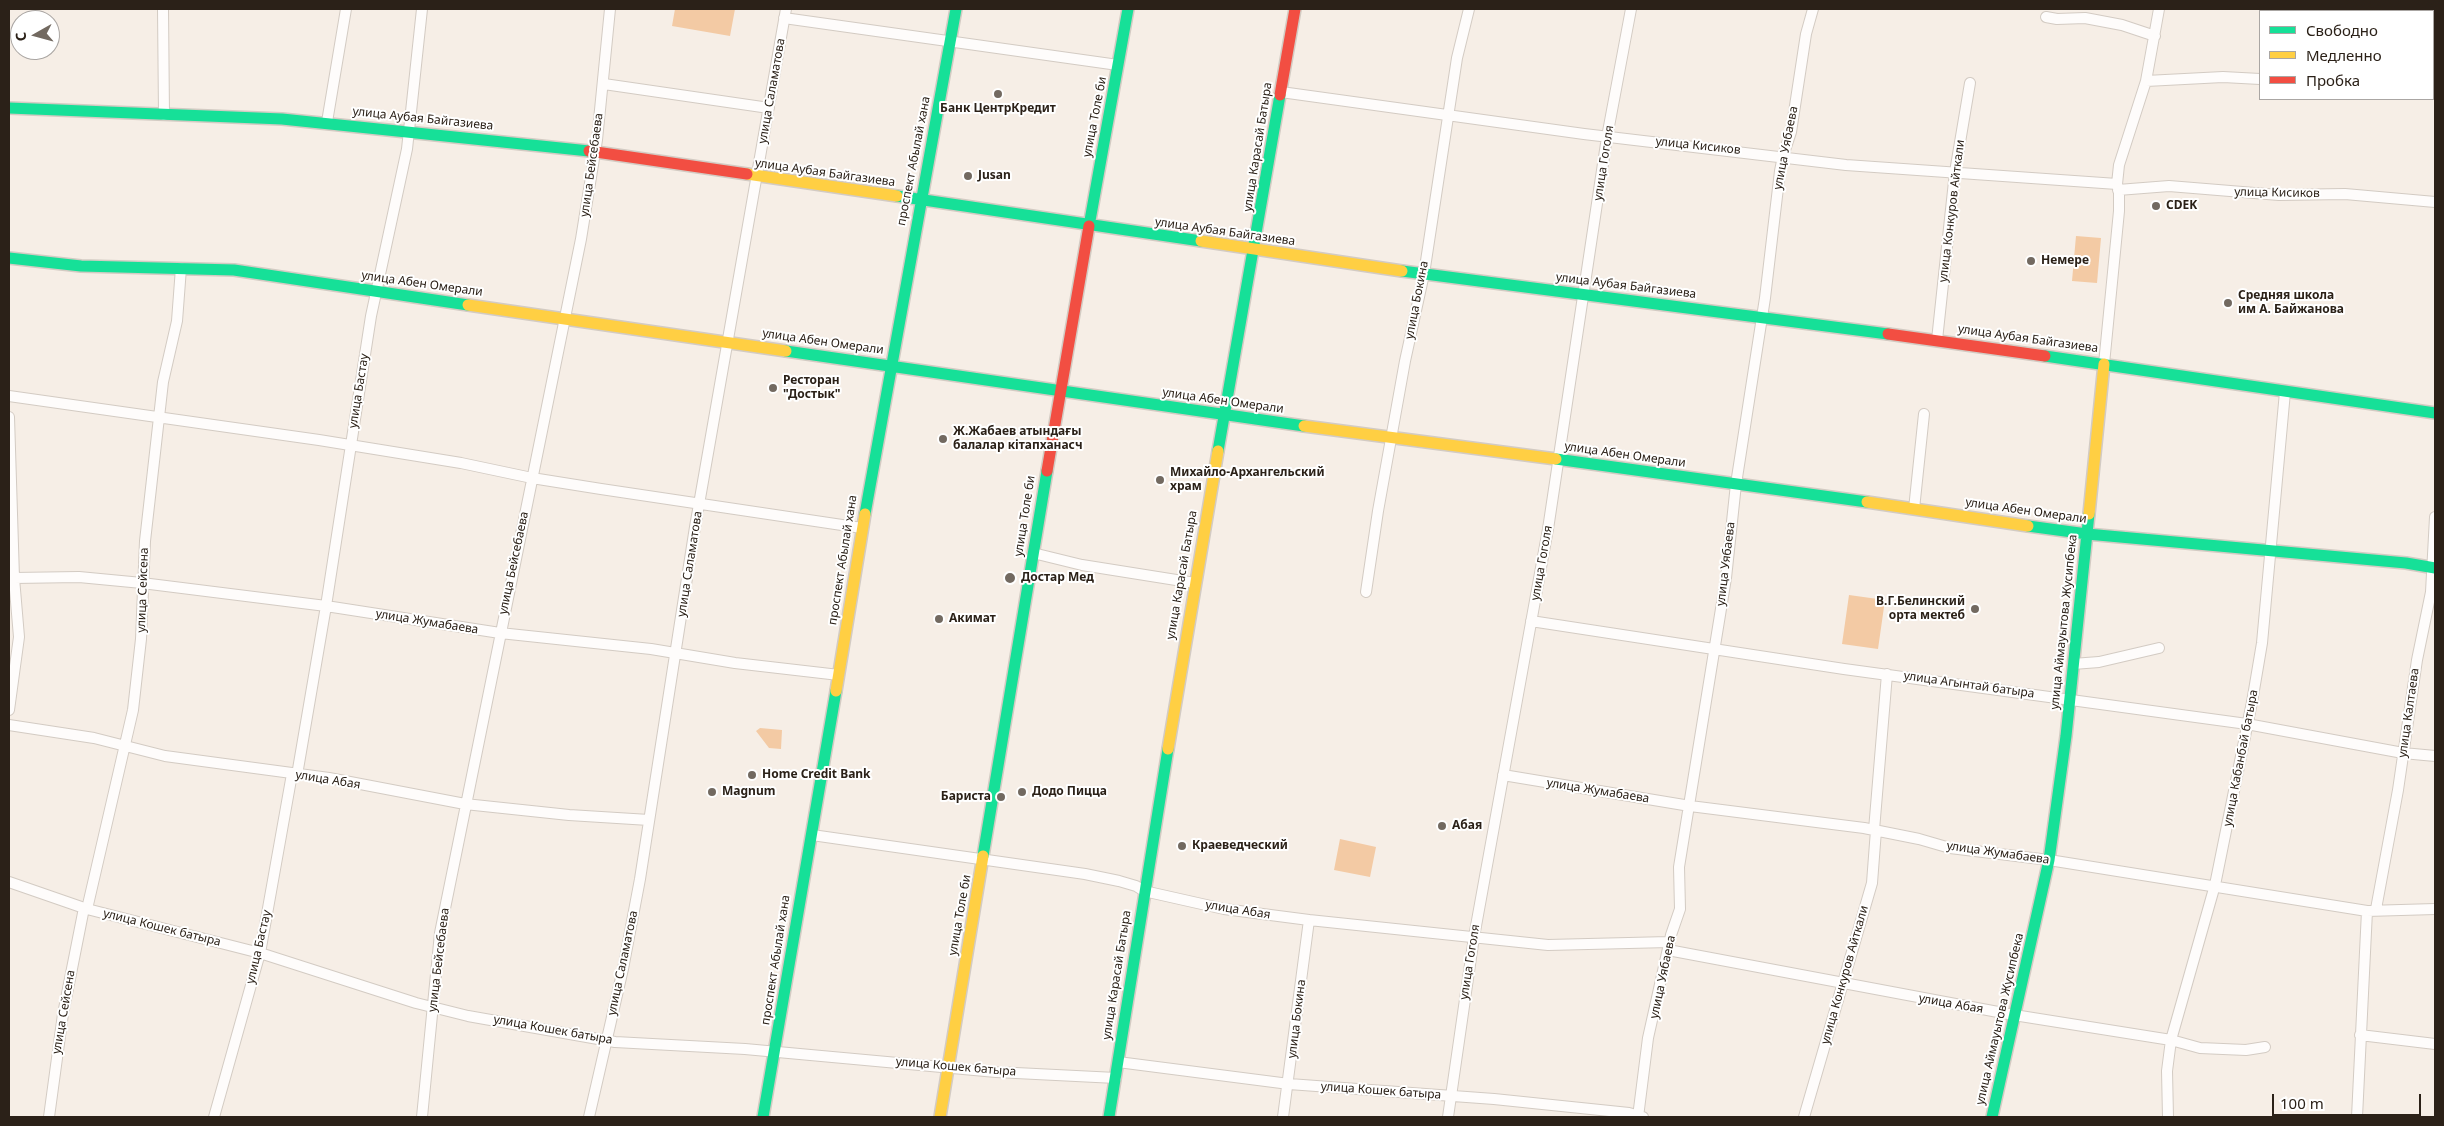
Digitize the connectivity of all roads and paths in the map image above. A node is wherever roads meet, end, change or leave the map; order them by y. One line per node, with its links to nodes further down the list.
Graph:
1 (163, 9): 24 (street)
2 (346, 9): 26 (street)
3 (422, 9): 27 (street, улица Бастау)
4 (610, 9): 20 (street, улица Бейсебаева)
5 (956, 9): 15 (main road, проспект Абылай хана)
6 (1128, 9): 16 (main road, улица Толе би)
7 (1295, 9): 21 (main road, улица Карасай Батыра)
8 (1469, 9): 25 (street, улица Бокина)
9 (1631, 9): 28 (street, улица Гоголя)
10 (1813, 9): 30 (street, улица Уябаева)
11 (2159, 9): 14 (street, улица Аймауытова Жусипбека)
12 (785, 14): 15 (street); 23 (street, улица Саламатова)
13 (2046, 17): 14 (street)
14 (2155, 36): 18 (street, улица Аймауытова Жусипбека)
15 (950, 42): 16 (street); 34 (main road, проспект Абылай хана)
16 (1118, 65): 36 (main road, улица Толе би)
17 (2259, 79): 18 (street)
18 (2146, 81): 33 (street, улица Аймауытова Жусипбека)
19 (1970, 83): 31 (street, улица Конкуров Айткали)
20 (604, 84): 23 (street); 29 (street, улица Бейсебаева)
21 (1281, 92): 25 (street, улица Кисиков); 37 (main road, улица Карасай Батыра)
22 (9, 108): 24 (main road, улица Аубая Байгазиева)
23 (769, 108): 32 (street, улица Саламатова)
24 (164, 115): 26 (main road, улица Аубая Байгазиева)
25 (1448, 116): 28 (street, улица Кисиков); 40 (street, улица Бокина)
26 (327, 122): 27 (main road, улица Аубая Байгазиева)
27 (409, 131): 29 (main road, улица Аубая Байгазиева); 41 (street, улица Бастау)
28 (1608, 137): 30 (street, улица Кисиков); 42 (street, улица Гоголя)
29 (595, 152): 32 (main road, улица Аубая Байгазиева); 43 (street, улица Бейсебаева)
30 (1783, 156): 31 (street, улица Кисиков); 44 (street, улица Уябаева)
31 (1956, 172): 33 (street, улица Кисиков); 45 (street, улица Конкуров Айткали)
32 (756, 177): 34 (main road, улица Аубая Байгазиева); 46 (street, улица Саламатова)
33 (2118, 187): 35 (street, улица Кисиков); 47 (street, улица Аймауытова Жусипбека)
34 (920, 201): 36 (main road, улица Аубая Байгазиева); 48 (main road, проспект Абылай хана)
35 (2435, 202)
36 (1087, 226): 37 (main road, улица Аубая Байгазиева); 49 (main road, улица Толе би)
37 (1254, 250): 40 (main road, улица Аубая Байгазиева); 54 (main road, улица Карасай Батыра)
38 (9, 258): 39 (main road, улица Абен Омерали)
39 (181, 268): 41 (main road, улица Абен Омерали); 56 (street, улица Сейсена)
40 (1424, 274): 42 (main road, улица Аубая Байгазиева); 57 (street, улица Бокина)
41 (377, 292): 43 (main road, улица Абен Омерали); 58 (street, улица Бастау)
42 (1584, 295): 44 (main road, улица Аубая Байгазиева); 59 (street, улица Гоголя)
43 (564, 317): 46 (main road, улица Абен Омерали); 60 (street, улица Бейсебаева)
44 (1761, 317): 45 (main road, улица Аубая Байгазиева); 61 (street, улица Уябаева)
45 (1937, 340): 47 (main road, улица Аубая Байгазиева)
46 (728, 343): 48 (main road, улица Абен Омерали); 62 (street, улица Саламатова)
47 (2104, 364): 50 (main road, улица Аубая Байгазиева); 66 (main road, улица Аймауытова Жусипбека)
48 (890, 365): 49 (main road, улица Абен Омерали); 65 (main road, проспект Абылай хана)
49 (1059, 392): 54 (main road, улица Абен Омерали); 68 (main road, улица Толе би)
50 (2286, 392): 52 (main road, улица Аубая Байгазиева); 67 (street, улица Кабанбай батыра)
51 (9, 396): 56 (street)
52 (2435, 413)
53 (1924, 414): 63 (street)
54 (1225, 416): 57 (main road, улица Абен Омерали); 72 (main road, улица Карасай Батыра)
55 (9, 417): 70 (street)
56 (159, 418): 58 (street); 71 (street, улица Сейсена)
57 (1391, 438): 59 (main road, улица Абен Омерали); 73 (street, улица Бокина)
58 (350, 446): 60 (street); 74 (street, улица Бастау)
59 (1558, 460): 61 (main road, улица Абен Омерали); 75 (street, улица Гоголя)
60 (532, 478): 62 (street); 76 (street, улица Бейсебаева)
61 (1736, 484): 63 (main road, улица Абен Омерали); 77 (street, улица Уябаева)
62 (699, 503): 65 (street); 79 (street, улица Саламатова)
63 (1914, 509): 66 (main road, улица Абен Омерали)
64 (2435, 517): 69 (street, улица Калтаева)
65 (862, 528): 82 (main road, проспект Абылай хана)
66 (2087, 534): 67 (main road, улица Абен Омерали); 80 (main road, улица Аймауытова Жусипбека)
67 (2269, 552): 69 (main road, улица Абен Омерали); 85 (street, улица Кабанбай батыра)
68 (1033, 553): 72 (street); 97 (main road, улица Толе би)
69 (2434, 568): 88 (street, улица Калтаева)
70 (14, 578): 71 (street, улица Жумабаева); 84 (street)
71 (142, 582): 74 (street, улица Жумабаева); 87 (street, улица Сейсена)
72 (1195, 583): 101 (main road, улица Карасай Батыра)
73 (1366, 592)
74 (326, 606): 76 (street, улица Жумабаева); 90 (street, улица Бастау)
75 (1531, 622): 77 (street, улица Агынтай батыра); 91 (street, улица Гоголя)
76 (500, 633): 79 (street, улица Жумабаева); 92 (street, улица Бейсебаева)
77 (1714, 648): 81 (street, улица Агынтай батыра); 93 (street, улица Уябаева)
78 (2159, 648): 80 (street)
79 (676, 652): 82 (street, улица Жумабаева); 94 (street, улица Саламатова)
80 (2073, 664): 83 (main road, улица Аймауытова Жусипбека)
81 (1887, 674): 83 (street, улица Агынтай батыра); 95 (street, улица Конкуров Айткали)
82 (839, 675): 96 (main road, проспект Абылай хана)
83 (2069, 700): 85 (street, улица Агынтай батыра); 98 (main road, улица Аймауытова Жусипбека)
84 (9, 710)
85 (2247, 724): 88 (street, улица Агынтай батыра); 100 (street, улица Кабанбай батыра)
86 (9, 725): 87 (street, улица Абая)
87 (124, 746): 90 (street, улица Абая); 102 (street, улица Сейсена)
88 (2403, 753): 89 (street, улица Агынтай батыра); 104 (street, улица Калтаева)
89 (2435, 756)
90 (295, 774): 92 (street, улица Абая); 108 (street, улица Бастау)
91 (1503, 775): 93 (street, улица Жумабаева); 106 (street, улица Гоголя)
92 (465, 804): 94 (street, улица Абая); 110 (street, улица Бейсебаева)
93 (1690, 806): 95 (street, улица Жумабаева); 107 (street, улица Уябаева)
94 (649, 820): 113 (street, улица Саламатова)
95 (1875, 830): 98 (street, улица Жумабаева); 109 (street, улица Конкуров Айткали)
96 (812, 835): 97 (street, улица Абая); 117 (main road, проспект Абылай хана)
97 (984, 858): 101 (street, улица Абая); 119 (main road, улица Толе би)
98 (2049, 860): 100 (street, улица Жумабаева); 111 (main road, улица Аймауытова Жусипбека)
99 (9, 882): 102 (street, улица Кошек батыра)
100 (2214, 885): 104 (street, улица Жумабаева); 114 (street, улица Кабанбай батыра)
101 (1144, 891): 105 (street, улица Абая); 118 (main road, улица Карасай Батыра)
102 (85, 909): 108 (street, улица Кошек батыра); 123 (street, улица Сейсена)
103 (2435, 909): 104 (street, улица Жумабаева)
104 (2372, 910): 112 (street, улица Калтаева)
105 (1309, 920): 106 (street, улица Абая); 121 (street, улица Бокина)
106 (1474, 937): 107 (street, улица Абая); 122 (street, улица Гоголя)
107 (1668, 946): 109 (street, улица Абая); 132 (street, улица Уябаева)
108 (260, 953): 110 (street, улица Кошек батыра); 124 (street, улица Бастау)
109 (1843, 983): 111 (street, улица Абая); 133 (street, улица Конкуров Айткали)
110 (434, 1007): 113 (street, улица Кошек батыра); 125 (street, улица Бейсебаева)
111 (2014, 1015): 114 (street, улица Абая); 134 (main road, улица Аймауытова Жусипбека)
112 (2360, 1035): 115 (street); 136 (street, улица Калтаева)
113 (607, 1040): 117 (street, улица Кошек батыра); 126 (street, улица Саламатова)
114 (2171, 1040): 116 (street, улица Абая); 135 (street, улица Кабанбай батыра)
115 (2435, 1044)
116 (2265, 1047)
117 (776, 1052): 119 (street, улица Кошек батыра); 127 (main road, проспект Абылай хана)
118 (1118, 1062): 120 (main road, улица Карасай Батыра); 121 (street, улица Кошек батыра)
119 (948, 1068): 120 (street, улица Кошек батыра); 128 (main road, улица Толе би)
120 (1116, 1078): 129 (main road, улица Карасай Батыра)
121 (1288, 1084): 122 (street, улица Кошек батыра); 130 (street, улица Бокина)
122 (1451, 1096): 131 (street, улица Гоголя); 132 (street, улица Кошек батыра)
123 (49, 1117)
124 (214, 1117)
125 (422, 1117)
126 (589, 1117)
127 (762, 1117)
128 (940, 1117)
129 (1109, 1117)
130 (1283, 1117)
131 (1448, 1117)
132 (1640, 1117)
133 (1804, 1117)
134 (1992, 1117)
135 (2168, 1117)
136 (2357, 1117)

